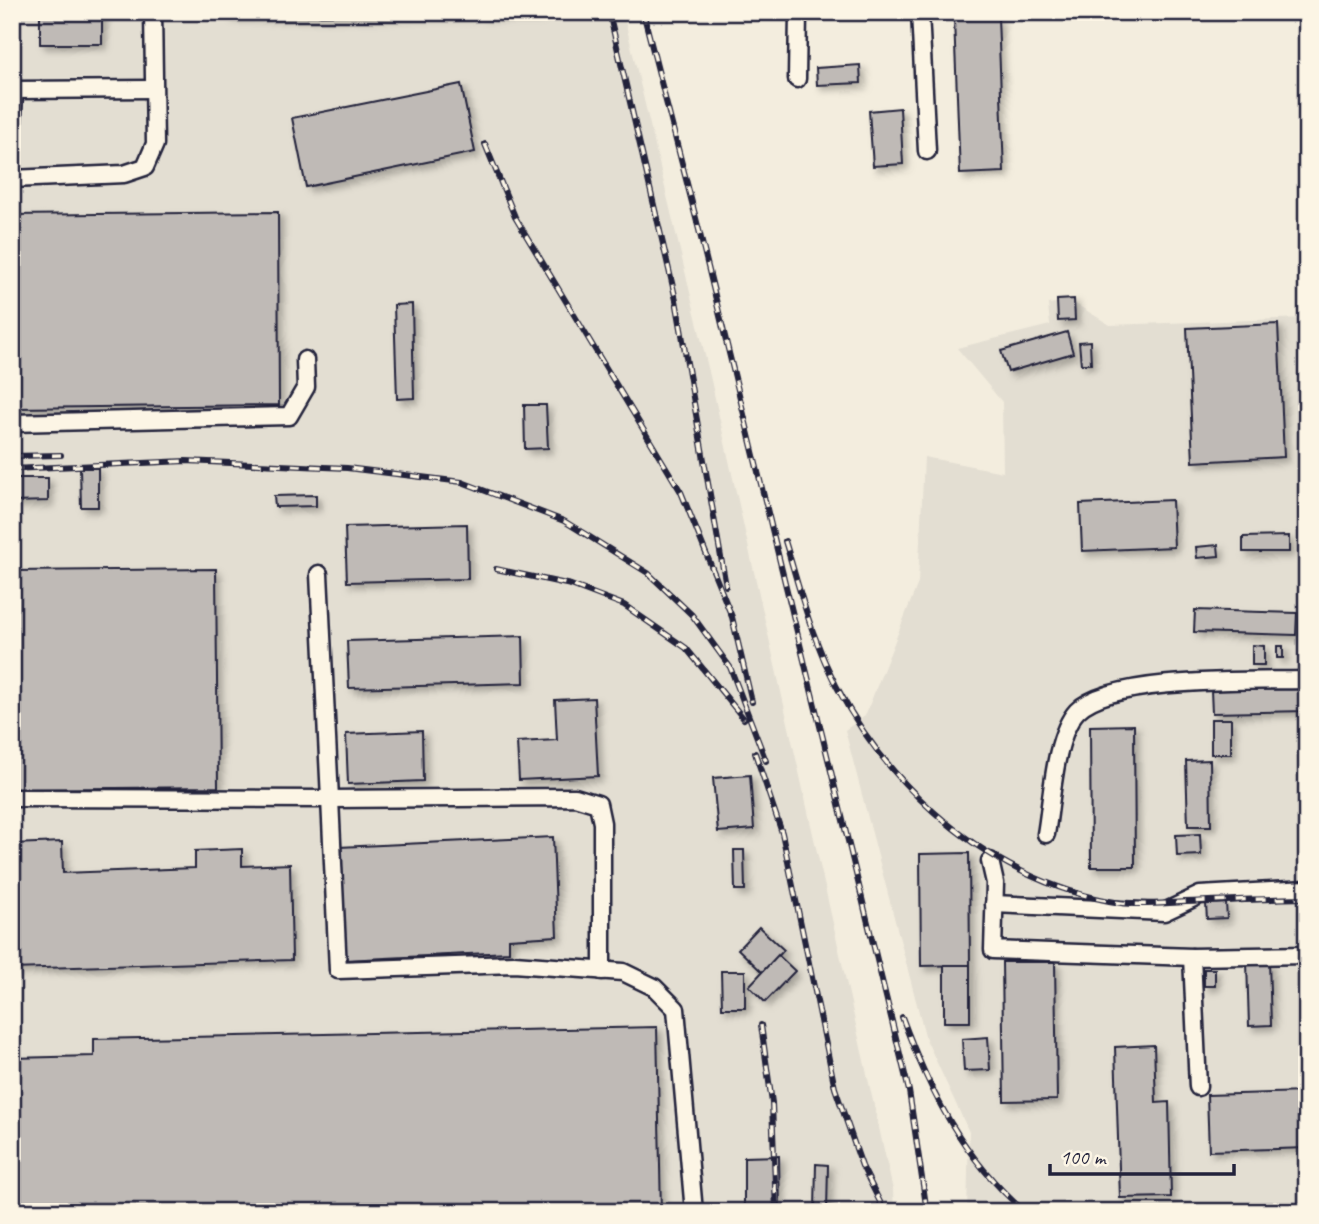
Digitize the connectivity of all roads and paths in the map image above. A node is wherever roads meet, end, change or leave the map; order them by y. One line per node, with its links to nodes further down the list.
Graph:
1 (153, 12): 5 (lane)
2 (798, 12): 4 (lane)
3 (920, 12): 8 (lane)
4 (797, 79)
5 (153, 89): 6 (lane); 9 (lane)
6 (13, 90): 7 (lane)
7 (12, 142)
8 (927, 151)
9 (12, 179)
10 (305, 360): 11 (lane)
11 (12, 423)
12 (319, 574): 15 (lane)
13 (1307, 680): 16 (lane)
14 (12, 798): 15 (lane)
15 (330, 799): 22 (lane); 22 (lane)
16 (1046, 834)
17 (989, 861): 19 (lane)
18 (1307, 890): 19 (lane)
19 (993, 904): 21 (lane)
20 (1307, 955): 21 (lane)
21 (1192, 957): 23 (lane)
22 (601, 971): 24 (lane)
23 (1198, 1087)
24 (694, 1212)

